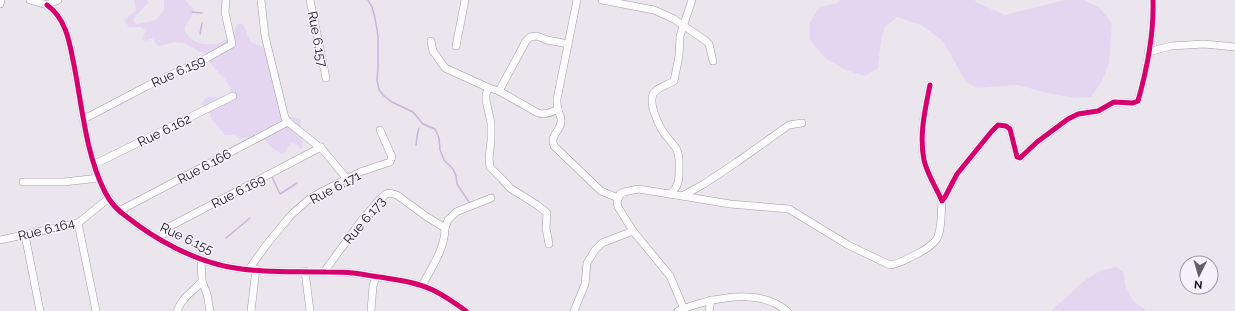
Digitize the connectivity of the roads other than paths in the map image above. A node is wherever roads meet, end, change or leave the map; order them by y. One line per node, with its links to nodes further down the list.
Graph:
1 (1, 0): 13 (street)
2 (30, 0): 14 (street)
3 (58, 0): 14 (street)
4 (226, 0): 28 (street, Rue 6.159)
5 (261, 0): 29 (street)
6 (310, 0): 22 (street, Rue 6.157)
7 (465, 0): 18 (street)
8 (578, 0): 17 (street)
9 (602, 0): 12 (street)
10 (692, 0): 15 (street)
11 (1153, 0): 20 (street)
12 (628, 2): 15 (street)
13 (0, 4)
14 (46, 5): 28 (street, Rue 6.155)
15 (683, 25): 21 (street); 37 (street)
16 (431, 41): 24 (street)
17 (568, 44): 25 (street); 27 (street)
18 (456, 46)
19 (1235, 47): 20 (street)
20 (1148, 52): 42 (street)
21 (713, 61)
22 (326, 78)
23 (930, 85): 42 (street)
24 (489, 88): 25 (street); 50 (street)
25 (499, 91): 27 (street)
26 (233, 96): 33 (street, Rue 6.162)
27 (558, 109): 41 (street)
28 (84, 119): 33 (street, Rue 6.155)
29 (288, 122): 32 (street); 43 (street, Rue 6.166)
30 (802, 123): 38 (street)
31 (380, 130): 35 (street, Rue 6.171)
32 (321, 147): 35 (street); 48 (street, Rue 6.169)
33 (95, 164): 34 (street, Rue 6.155)
34 (99, 178): 36 (street); 39 (street, Rue 6.155)
35 (347, 179): 52 (street, Rue 6.171)
36 (23, 182)
37 (670, 194): 38 (street); 41 (street)
38 (682, 196): 42 (street)
39 (109, 198): 43 (street, Rue 6.155); 44 (street, Rue 6.164)
40 (491, 198): 45 (street)
41 (618, 198): 46 (street)
42 (942, 200)
43 (119, 211): 48 (street, Rue 6.155)
44 (78, 223): 47 (street, Rue 6.164); 62 (street)
45 (445, 228): 54 (street, Rue 6.173); 57 (street)
46 (634, 231): 60 (street); 69 (street)
47 (25, 235): 49 (street, Rue 6.164); 61 (street)
48 (160, 239): 51 (street, Rue 6.155)
49 (0, 240)
50 (549, 244)
51 (201, 259): 52 (street, Rue 6.155); 56 (street)
52 (253, 269): 53 (street, Rue 6.155); 65 (street)
53 (305, 272): 54 (street, Rue 6.155); 66 (street)
54 (324, 272): 55 (street, Rue 6.155)
55 (376, 276): 57 (street, Rue 6.155); 67 (street)
56 (202, 281): 63 (street); 64 (street)
57 (422, 286): 59 (street, Rue 6.155)
58 (711, 300): 60 (street); 70 (street); 71 (street)
59 (457, 308): 68 (street, Rue 6.155)
60 (681, 310)
61 (40, 311)
62 (96, 311)
63 (177, 311)
64 (210, 311)
65 (251, 311)
66 (310, 311)
67 (371, 311)
68 (466, 311)
69 (574, 311)
70 (709, 311)
71 (787, 311)

